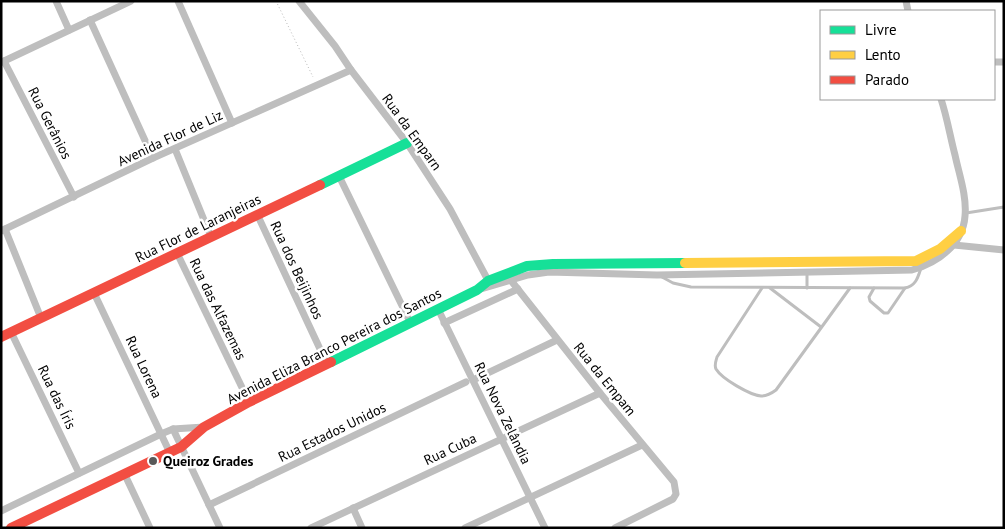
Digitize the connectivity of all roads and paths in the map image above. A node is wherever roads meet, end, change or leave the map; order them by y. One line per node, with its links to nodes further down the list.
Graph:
1 (56, 1): 7 (street)
2 (131, 1): 6 (street)
3 (178, 1): 12 (street)
4 (276, 1): 10 (path)
5 (299, 1): 9 (street, Rua da Emparn)
6 (90, 20): 7 (street); 15 (street)
7 (69, 30): 8 (street)
8 (2, 62): 17 (street, Rua Gerânios)
9 (350, 70): 10 (street, Avenida Flor de Liz); 13 (street, Rua da Emparn)
10 (317, 86): 12 (street, Avenida Flor de Liz)
11 (941, 100): 19 (street)
12 (232, 123): 14 (street, Avenida Flor de Liz)
13 (407, 144): 16 (street, Rua Flor de Laranjeiras); 31 (street, Rua da Emparn)
14 (175, 149): 15 (street, Avenida Flor de Liz); 23 (street)
15 (153, 158): 17 (street, Avenida Flor de Liz)
16 (339, 176): 20 (street, Rua Flor de Laranjeiras); 42 (street)
17 (74, 197): 21 (street, Avenida Flor de Liz)
18 (1004, 207): 19 (lane)
19 (966, 213): 22 (street)
20 (257, 214): 23 (street, Rua Flor de Laranjeiras); 48 (street, Rua dos Beijinhos)
21 (3, 230): 41 (street)
22 (961, 230): 24 (street); 27 (street, Avenida Eliza Branco Pereira dos Santos)
23 (211, 237): 26 (street, Rua Flor de Laranjeiras)
24 (954, 245): 25 (street); 28 (street)
25 (1004, 250)
26 (178, 253): 39 (street, Rua Flor de Laranjeiras); 51 (street, Rua das Alfazemas)
27 (807, 268): 28 (street); 29 (street); 30 (street, Avenida Eliza Branco Pereira dos Santos); 34 (lane)
28 (921, 268): 37 (lane)
29 (657, 275): 30 (street); 32 (lane)
30 (508, 276): 31 (street, Avenida Eliza Branco Pereira dos Santos); 38 (street, Rua da Empam)
31 (490, 284): 40 (street, Avenida Eliza Branco Pereira dos Santos)
32 (762, 288): 33 (lane); 44 (lane)
33 (769, 288): 34 (lane); 44 (lane)
34 (807, 288): 35 (lane)
35 (850, 288): 36 (lane); 44 (lane)
36 (874, 288): 37 (lane); 37 (lane)
37 (905, 288)
38 (518, 289): 43 (street); 47 (street, Rua da Empam)
39 (94, 293): 41 (street, Rua Flor de Laranjeiras); 54 (street, Rua Lorena)
40 (438, 309): 42 (street, Avenida Eliza Branco Pereira dos Santos); 43 (street, Rua Nova Zelândia)
41 (42, 318): 45 (street, Rua Flor de Laranjeiras)
42 (410, 322): 48 (street, Avenida Eliza Branco Pereira dos Santos)
43 (444, 322): 49 (street, Rua Nova Zelândia)
44 (822, 327)
45 (11, 332): 46 (street, Rua Flor de Laranjeiras); 59 (street, Rua das Íris)
46 (1, 337)
47 (557, 340): 49 (street, Rua Estados Unidos); 50 (street, Rua da Empam)
48 (327, 364): 51 (street, Avenida Eliza Branco Pereira dos Santos)
49 (469, 381): 55 (street, Rua Nova Zelândia); 62 (street, Rua Estados Unidos)
50 (600, 393): 55 (street, Rua Cuba); 56 (street, Rua da Empam)
51 (249, 402): 52 (street, Avenida Eliza Branco Pereira dos Santos)
52 (204, 427): 53 (street, Avenida Eliza Branco Pereira dos Santos); 57 (street, Avenida Eliza Branco Pereira dos Santos)
53 (172, 429): 54 (street, Avenida Eliza Branco Pereira dos Santos); 57 (street)
54 (161, 434): 58 (street, Rua Lorena); 59 (street, Avenida Eliza Branco Pereira dos Santos)
55 (501, 438): 61 (street, Rua Nova Zelândia); 63 (street, Rua Cuba)
56 (642, 444): 61 (street); 72 (street, Rua da Empam)
57 (181, 447): 58 (street, Avenida Eliza Branco Pereira dos Santos); 62 (street)
58 (170, 453): 60 (street, Avenida Eliza Branco Pereira dos Santos)
59 (79, 473): 64 (street, Avenida Eliza Branco Pereira dos Santos)
60 (125, 475): 65 (street, Avenida Eliza Branco Pereira dos Santos); 66 (street)
61 (530, 498): 70 (street); 71 (street, Rua Nova Zelândia)
62 (209, 505): 67 (street)
63 (352, 508): 68 (street, Rua Cuba); 69 (street)
64 (1, 511)
65 (11, 528)
66 (150, 528)
67 (220, 528)
68 (311, 528)
69 (362, 528)
70 (465, 528)
71 (545, 528)
72 (615, 528)

